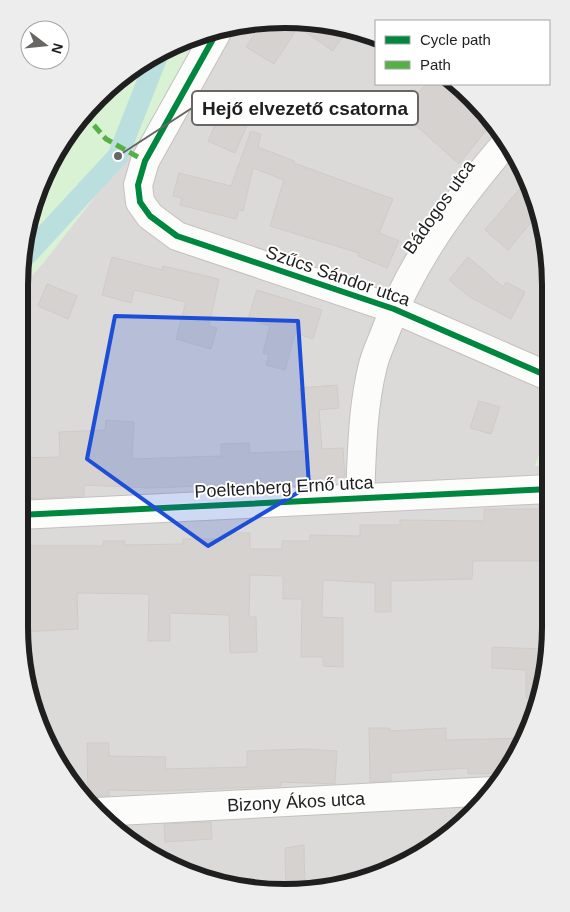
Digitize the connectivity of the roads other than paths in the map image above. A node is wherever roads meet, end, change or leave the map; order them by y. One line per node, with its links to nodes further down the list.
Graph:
1 (214, 37): 3 (street, Szűcs Sándor utca)
2 (503, 147): 3 (street, Bádogos utca)
3 (394, 309): 4 (street, Szűcs Sándor utca); 6 (street, Bádogos utca)
4 (542, 374)
5 (542, 489): 6 (street, Poeltenberg Ernő utca)
6 (360, 498): 7 (street, Poeltenberg Ernő utca)
7 (28, 515)
8 (483, 792): 9 (street, Bizony Ákos utca)
9 (106, 812)

